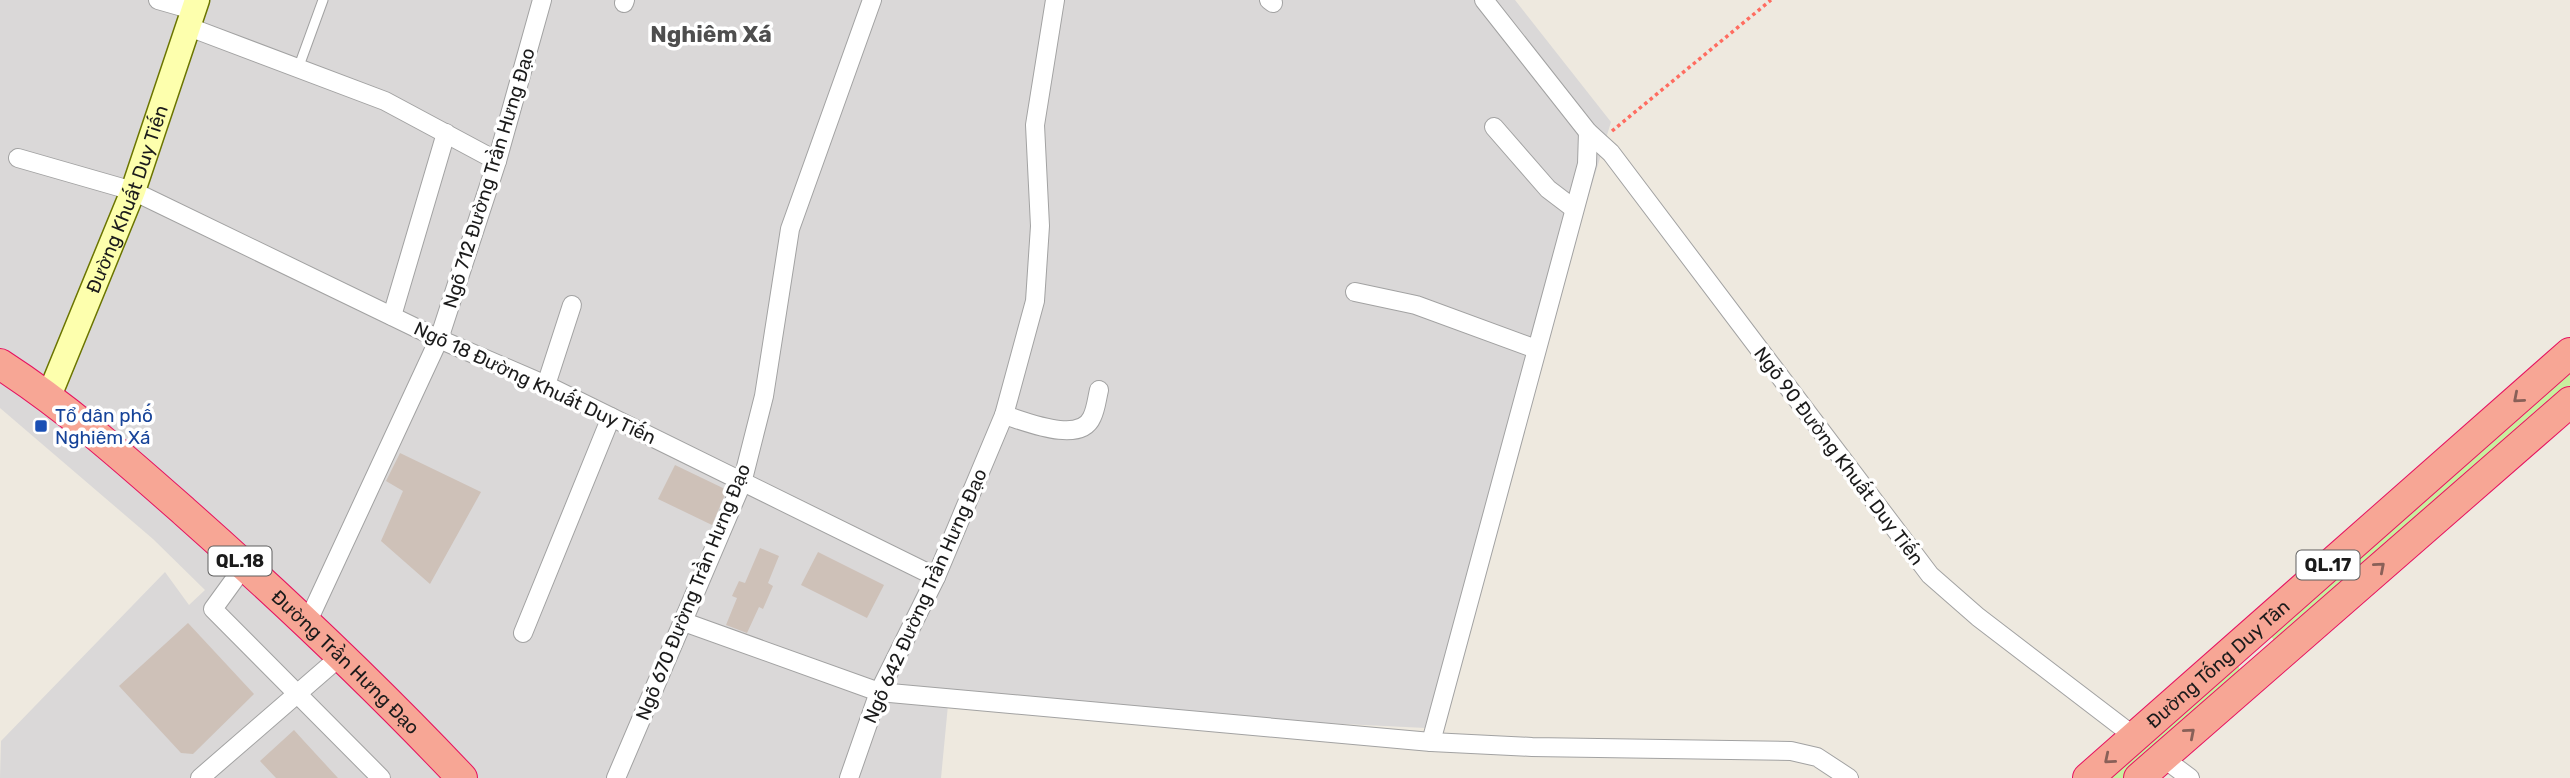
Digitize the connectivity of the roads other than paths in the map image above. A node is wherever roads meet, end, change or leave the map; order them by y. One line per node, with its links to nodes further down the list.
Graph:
1 (158, 0): 7 (street)
2 (323, 0): 8 (lane)
3 (542, 0): 13 (street, Ngõ 712 Đường Trần Hưng Đạo)
4 (872, 0): 29 (street, Ngõ 670 Đường Trần Hưng Đạo)
5 (1055, 0): 27 (street, Ngõ 642 Đường Trần Hưng Đạo)
6 (1485, 0): 11 (street, Ngõ 90 Đường Khuất Duy Tiến)
7 (193, 12): 8 (street); 14 (main road, Đường Khuất Duy Tiến)
8 (299, 66): 10 (street)
9 (1494, 127): 15 (street)
10 (446, 133): 13 (street); 18 (street)
11 (1594, 136): 15 (street); 40 (street, Ngõ 90 Đường Khuất Duy Tiến)
12 (18, 158): 14 (street, Ngõ 18 Đường Khuất Duy Tiến)
13 (498, 161): 19 (street, Ngõ 712 Đường Trần Hưng Đạo)
14 (133, 191): 18 (street, Ngõ 18 Đường Khuất Duy Tiến); 25 (main road, Đường Khuất Duy Tiến)
15 (1573, 208): 20 (street)
16 (1355, 292): 20 (street)
17 (572, 305): 23 (street)
18 (392, 316): 19 (street, Ngõ 18 Đường Khuất Duy Tiến)
19 (439, 339): 23 (street, Ngõ 18 Đường Khuất Duy Tiến); 32 (street, Ngõ 712 Đường Trần Hưng Đạo)
20 (1536, 349): 41 (street)
21 (2570, 353): 35 (highway, Đường Tống Duy Tân / QL.17, one-way to 35)
22 (0, 363): 25 (highway, Đường Trần Hưng Đạo / QL.18)
23 (546, 384): 28 (street, Ngõ 18 Đường Khuất Duy Tiến)
24 (1099, 390): 27 (street)
25 (50, 396): 30 (highway, Đường Trần Hưng Đạo / QL.18)
26 (2570, 402): 37 (highway, Đường Tống Duy Tân / QL.17, one-way to 26)
27 (1004, 415): 31 (street, Ngõ 642 Đường Trần Hưng Đạo)
28 (611, 417): 29 (street, Ngõ 18 Đường Khuất Duy Tiến); 34 (street)
29 (742, 483): 31 (street, Ngõ 18 Đường Khuất Duy Tiến); 33 (street, Ngõ 670 Đường Trần Hưng Đạo)
30 (245, 565): 32 (highway, Đường Trần Hưng Đạo / QL.18); 39 (street)
31 (936, 577): 38 (street, Ngõ 642 Đường Trần Hưng Đạo)
32 (308, 621): 36 (highway, Đường Trần Hưng Đạo / QL.18)
33 (684, 622): 38 (street); 46 (street, Ngõ 670 Đường Trần Hưng Đạo)
34 (523, 633)
35 (2243, 642): 37 (highway); 40 (highway, Đường Tống Duy Tân / QL.17)
36 (342, 655): 39 (street); 45 (highway, Đường Trần Hưng Đạo / QL.18)
37 (2267, 666): 42 (highway, Đường Tống Duy Tân / QL.17, one-way to 37)
38 (878, 692): 41 (street); 47 (street, Ngõ 642 Đường Trần Hưng Đạo)
39 (297, 693): 43 (street); 44 (street)
40 (2135, 737): 49 (highway, Đường Tống Duy Tân / QL.17, one-way to 49)
41 (1431, 741): 48 (street)
42 (2162, 757): 50 (highway, Đường Tống Duy Tân / QL.17); 51 (street)
43 (200, 778)
44 (381, 778)
45 (462, 778)
46 (616, 778)
47 (849, 778)
48 (1849, 778)
49 (2088, 778)
50 (2139, 778)
51 (2190, 778)

